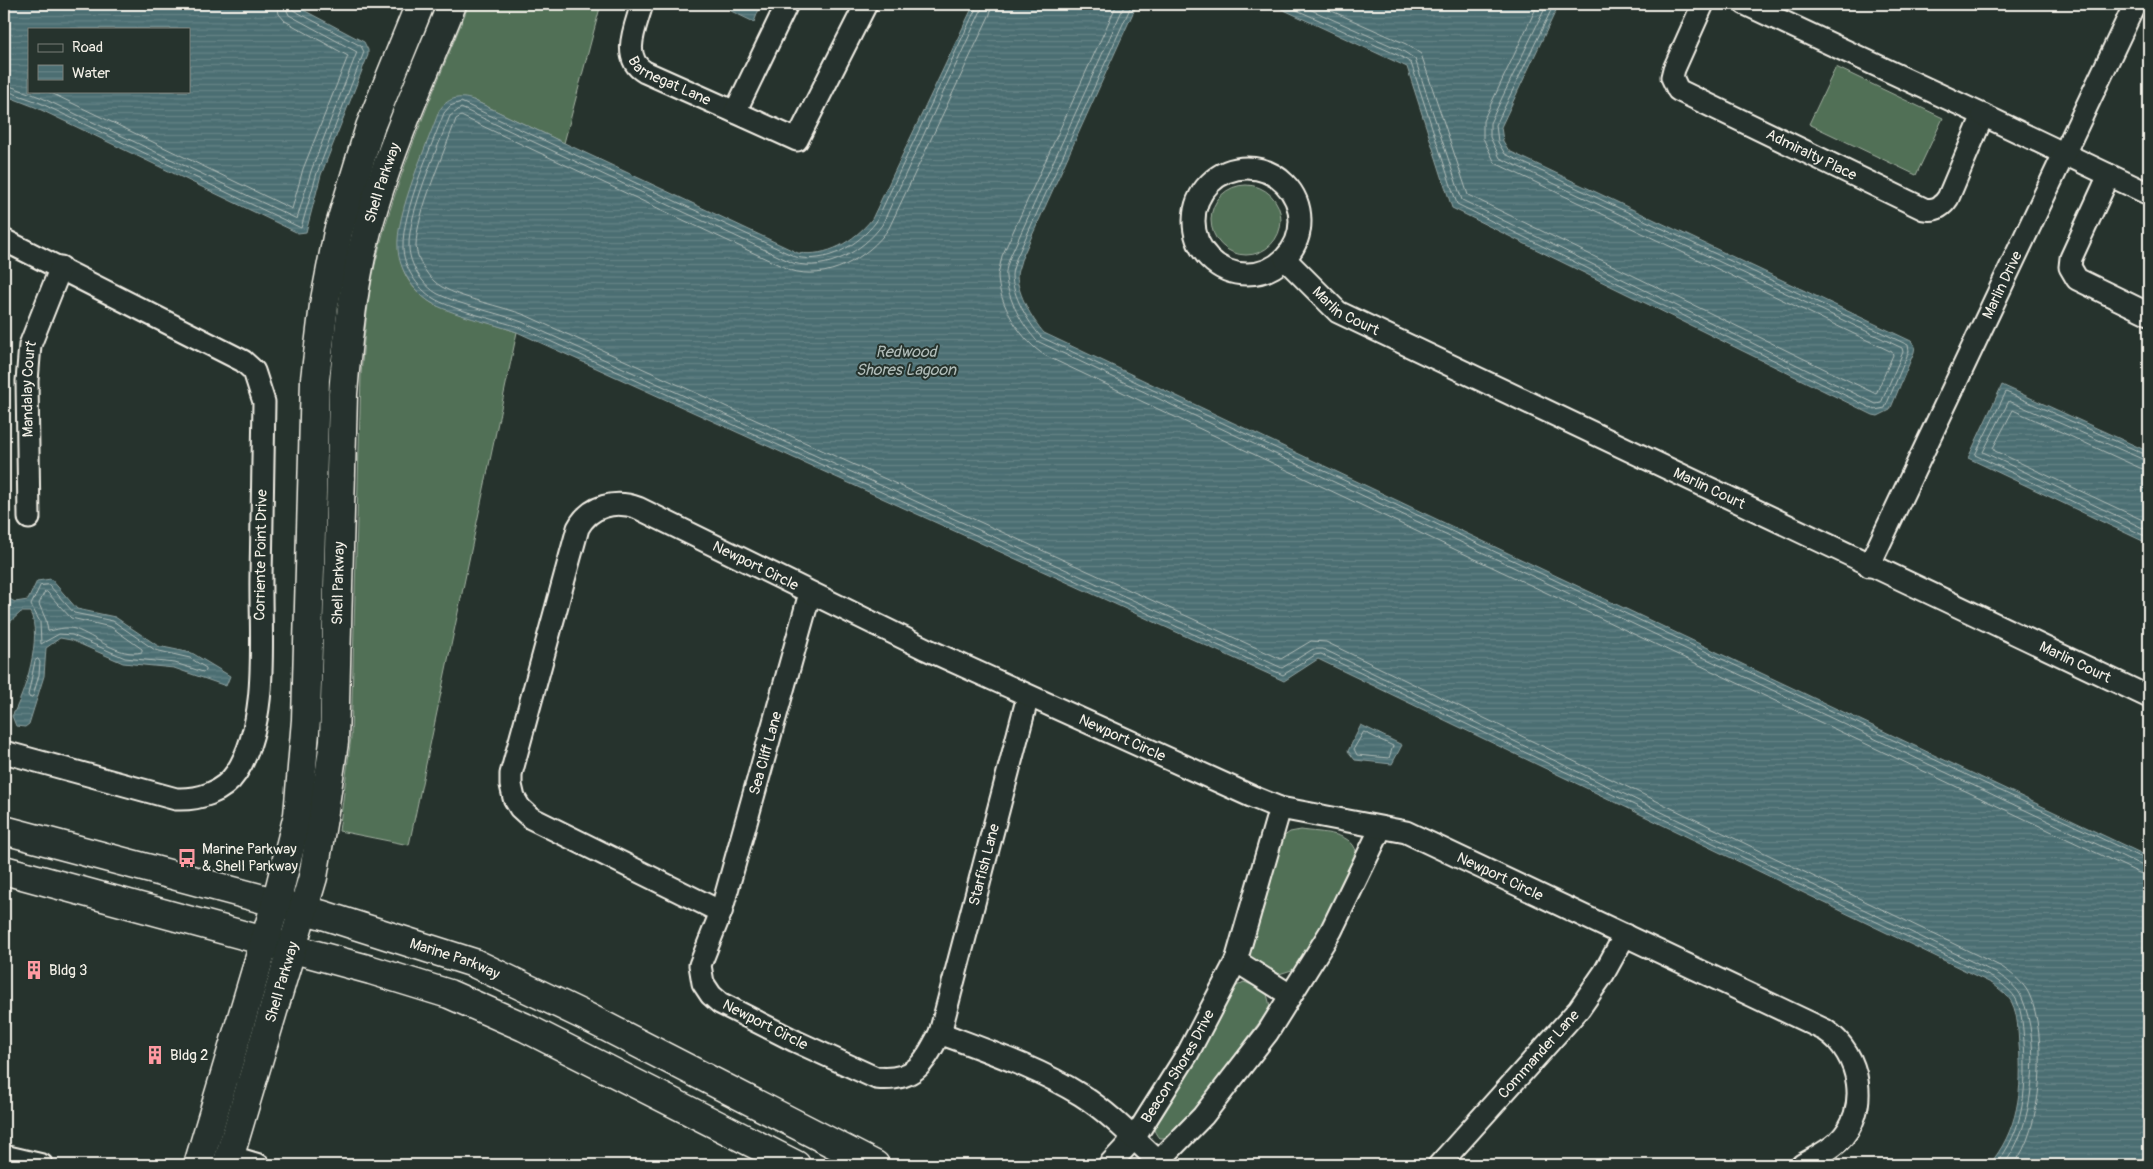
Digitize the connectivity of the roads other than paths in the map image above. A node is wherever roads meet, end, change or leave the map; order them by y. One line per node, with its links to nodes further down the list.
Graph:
1 (420, 4): 28 (street, Shell Parkway)
2 (452, 4): 29 (street, Shell Parkway)
3 (642, 4): 9 (street, Barnegat Lane)
4 (788, 4): 9 (street)
5 (866, 4): 9 (street, Barnegat Lane)
6 (1703, 4): 10 (street, Admiralty Place)
7 (1745, 4): 10 (street)
8 (2135, 4): 11 (street, Marlin Drive)
9 (735, 112)
10 (1983, 115): 11 (street)
11 (2064, 154): 12 (street); 19 (street, Marlin Drive)
12 (2109, 175): 13 (street); 17 (street)
13 (2149, 194)
14 (4, 240): 16 (street, Corriente Point Drive)
15 (1285, 259): 15 (street); 19 (street, Marlin Court)
16 (61, 267): 18 (street, Mandalay Court); 23 (street, Corriente Point Drive)
17 (2149, 314)
18 (28, 518)
19 (1870, 566): 22 (street, Marlin Court)
20 (810, 593): 21 (street, Newport Circle); 30 (street, Sea Cliff Lane); 30 (street, Newport Circle)
21 (1028, 696): 24 (street, Newport Circle); 36 (street, Starfish Lane)
22 (2149, 697)
23 (4, 752)
24 (1280, 808): 25 (street, Newport Circle); 34 (street, Beacon Shores Drive)
25 (1381, 828): 31 (street, Newport Circle); 35 (street)
26 (4, 830): 28 (street, Marine Parkway)
27 (4, 870): 32 (street)
28 (276, 903): 29 (street, Marine Parkway); 32 (street, Shell Parkway)
29 (304, 910): 33 (street, Shell Parkway); 45 (street, Marine Parkway)
30 (721, 912): 36 (street, Newport Circle)
31 (1625, 935): 47 (street, Commander Lane); 48 (street, Newport Circle)
32 (264, 941): 33 (street); 42 (street, Shell Parkway)
33 (292, 949): 39 (street, Shell Parkway); 44 (street)
34 (1236, 961): 35 (street); 37 (street, Beacon Shores Drive)
35 (1290, 995): 40 (street)
36 (940, 1033): 37 (street)
37 (1134, 1137): 40 (street); 46 (street, Beacon Shores Drive)
38 (4, 1156): 41 (street)
39 (228, 1161): 43 (street)
40 (1158, 1164)
41 (42, 1165)
42 (198, 1165)
43 (259, 1165)
44 (796, 1165)
45 (874, 1165)
46 (1109, 1165)
47 (1439, 1165)
48 (1802, 1165)

